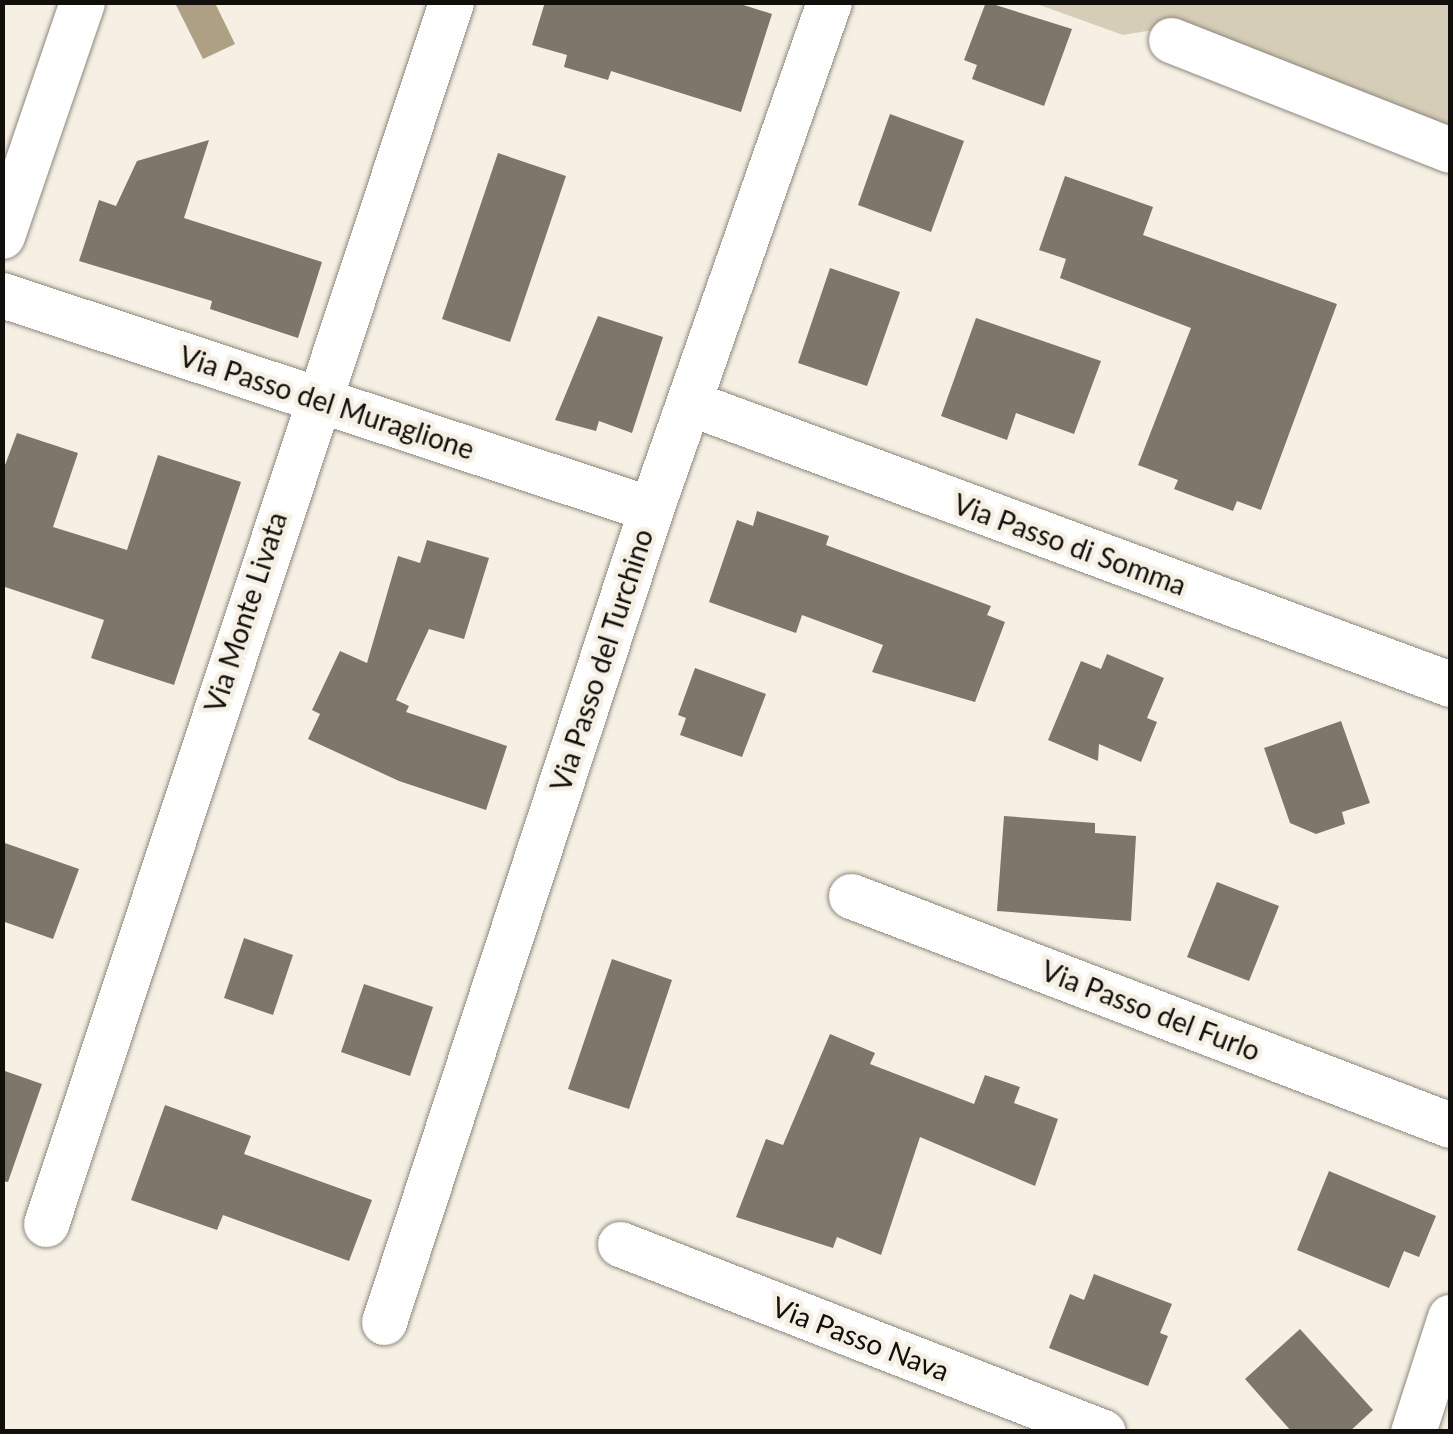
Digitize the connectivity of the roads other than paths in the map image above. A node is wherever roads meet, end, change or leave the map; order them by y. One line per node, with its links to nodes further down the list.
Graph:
1 (82, 2): 6 (street)
2 (450, 2): 8 (street, Via Monte Livata)
3 (829, 2): 9 (street, Via Passo del Turchino)
4 (1171, 40): 5 (street)
5 (1450, 150)
6 (2, 236)
7 (2, 294): 8 (street, Via Passo del Muraglione)
8 (314, 398): 10 (street, Via Passo del Muraglione); 14 (street, Via Monte Livata)
9 (690, 403): 10 (street, Via Passo del Turchino); 11 (street, Via Passo di Somma)
10 (651, 508): 17 (street, Via Passo del Turchino)
11 (1450, 684)
12 (851, 896): 13 (street, Via Passo del Furlo)
13 (1450, 1125)
14 (46, 1224)
15 (620, 1244): 18 (street, Via Passo Nava)
16 (1450, 1317): 19 (street)
17 (384, 1322)
18 (1102, 1432)
19 (1413, 1432)

